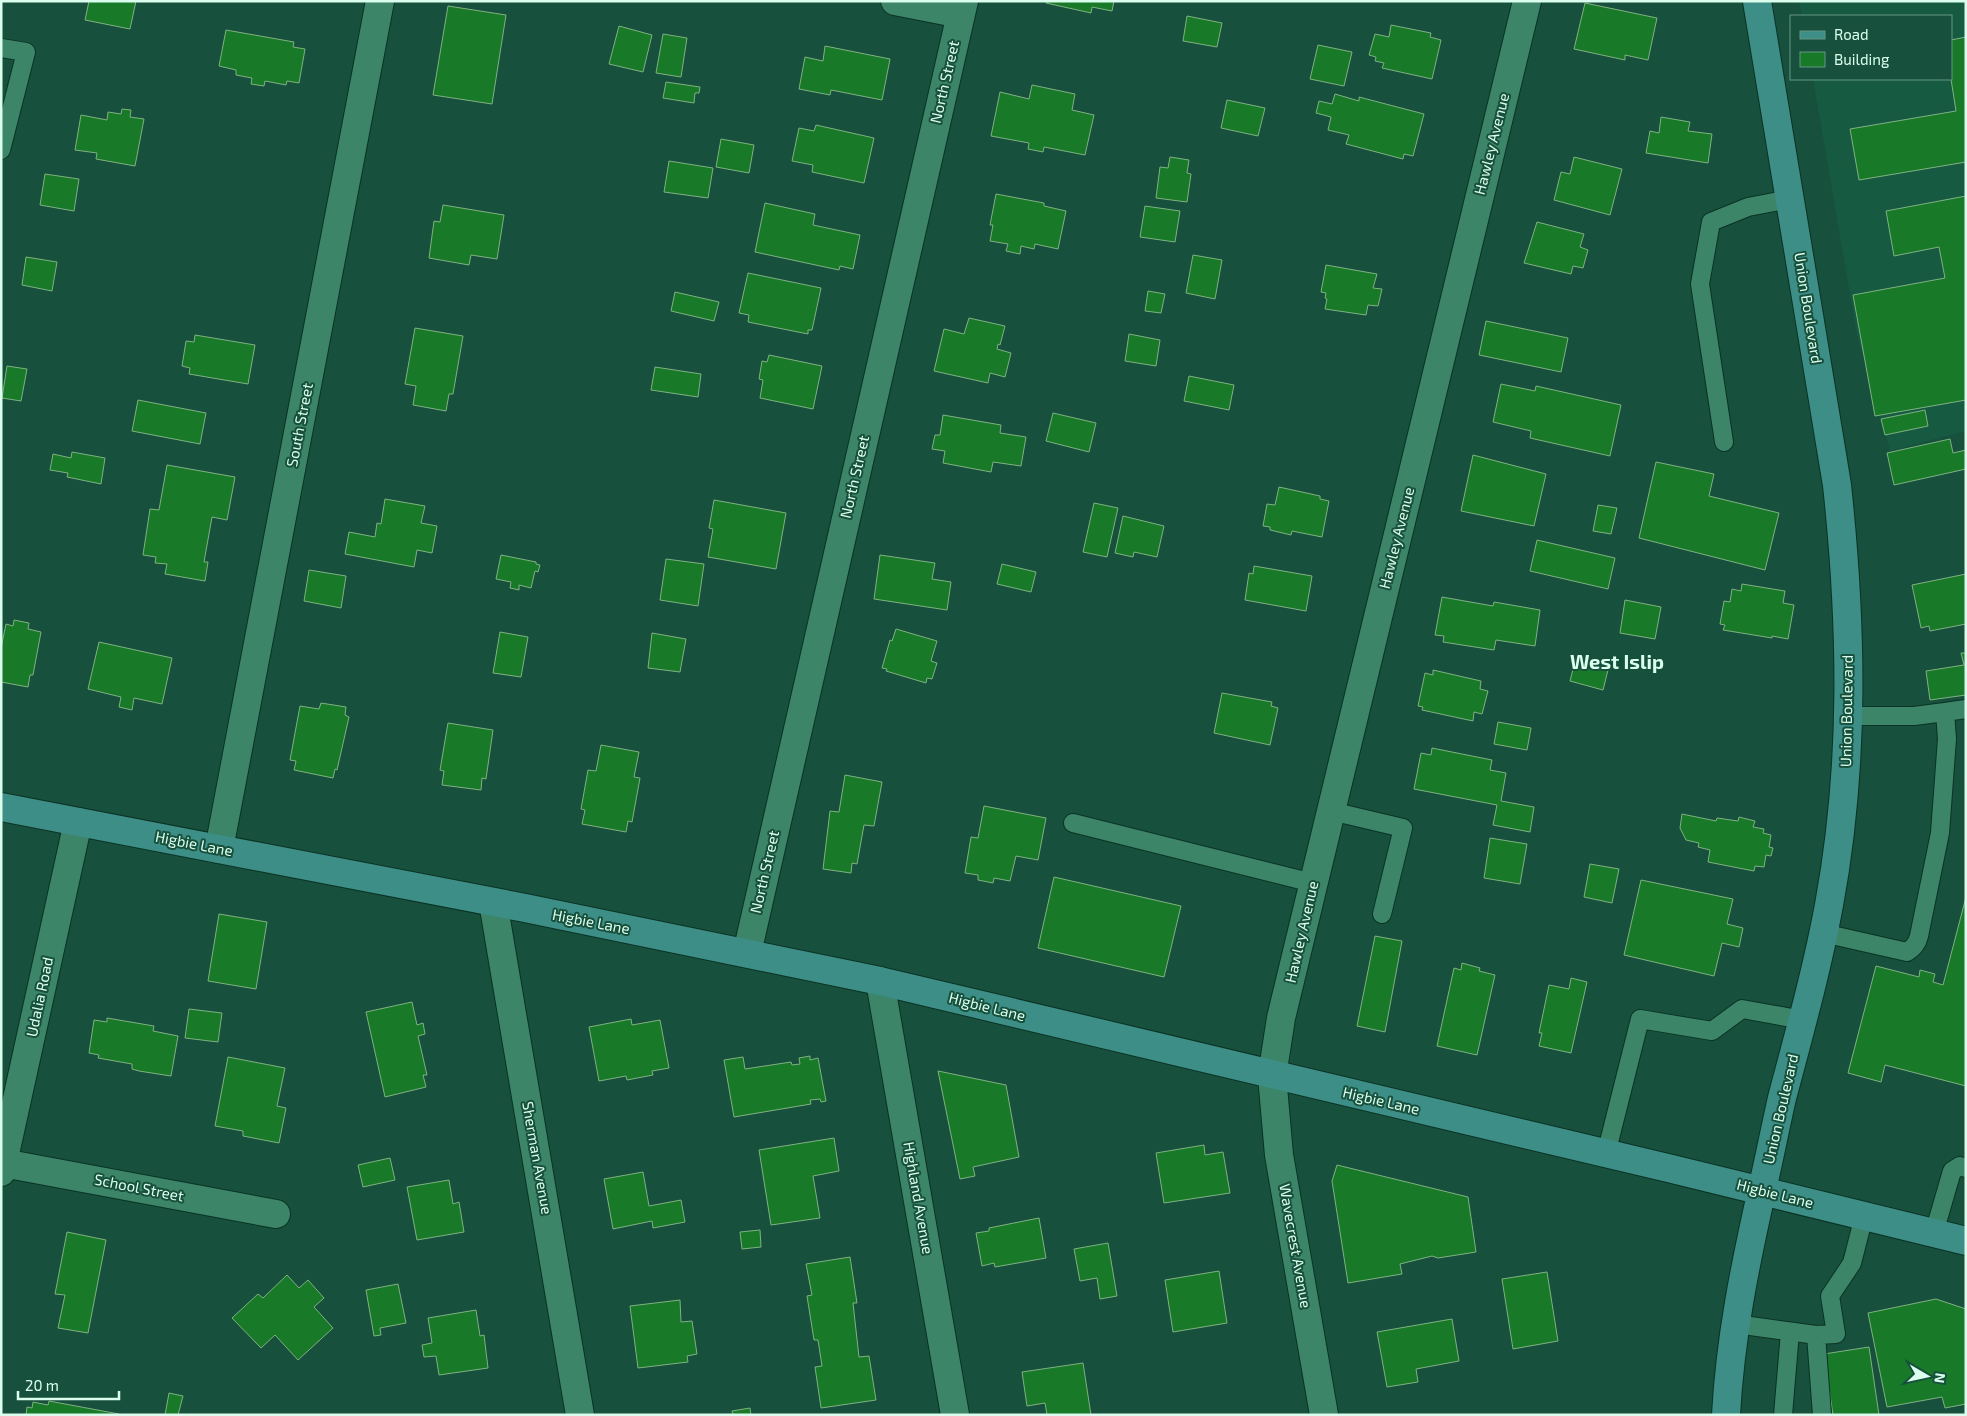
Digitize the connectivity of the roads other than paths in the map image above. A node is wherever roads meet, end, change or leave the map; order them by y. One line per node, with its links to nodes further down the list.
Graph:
1 (380, 1): 17 (street, South Street)
2 (895, 1): 5 (street)
3 (1527, 1): 14 (street, Hawley Avenue)
4 (1758, 1): 8 (main road, Union Boulevard)
5 (962, 7): 22 (street, North Street)
6 (1, 48): 7 (lane)
7 (1, 150)
8 (1790, 199): 9 (lane); 12 (main road, Union Boulevard)
9 (1724, 442)
10 (1966, 709): 11 (lane)
11 (1945, 712): 12 (lane); 21 (lane)
12 (1849, 716): 21 (main road, Union Boulevard)
13 (1, 807): 15 (main road, Higbie Lane)
14 (1331, 811): 18 (street, Hawley Avenue); 20 (lane)
15 (78, 822): 17 (main road, Higbie Lane); 27 (street, Udalia Road)
16 (1073, 823): 18 (lane)
17 (219, 849): 19 (main road, Higbie Lane)
18 (1313, 883): 25 (street, Hawley Avenue)
19 (493, 902): 22 (main road, Higbie Lane); 37 (street, Sherman Avenue)
20 (1382, 914)
21 (1823, 932): 24 (main road, Union Boulevard)
22 (746, 953): 23 (main road, Higbie Lane)
23 (880, 981): 25 (main road, Higbie Lane); 38 (street, Highland Avenue)
24 (1803, 1020): 26 (lane); 29 (main road, Union Boulevard)
25 (1272, 1076): 26 (main road, Higbie Lane); 39 (street, Wavecrest Avenue)
26 (1606, 1154): 29 (main road, Higbie Lane)
27 (2, 1168): 30 (street, School Street)
28 (1966, 1168): 32 (lane)
29 (1762, 1191): 31 (main road, Higbie Lane); 34 (main road, Union Boulevard)
30 (276, 1214)
31 (1864, 1216): 32 (main road, Higbie Lane); 36 (lane)
32 (1934, 1234): 33 (main road, Higbie Lane)
33 (1966, 1241)
34 (1736, 1324): 35 (lane); 40 (main road, Union Boulevard)
35 (1790, 1332): 36 (lane); 41 (lane)
36 (1816, 1335): 42 (lane)
37 (580, 1415)
38 (955, 1415)
39 (1324, 1415)
40 (1726, 1415)
41 (1783, 1415)
42 (1822, 1415)

